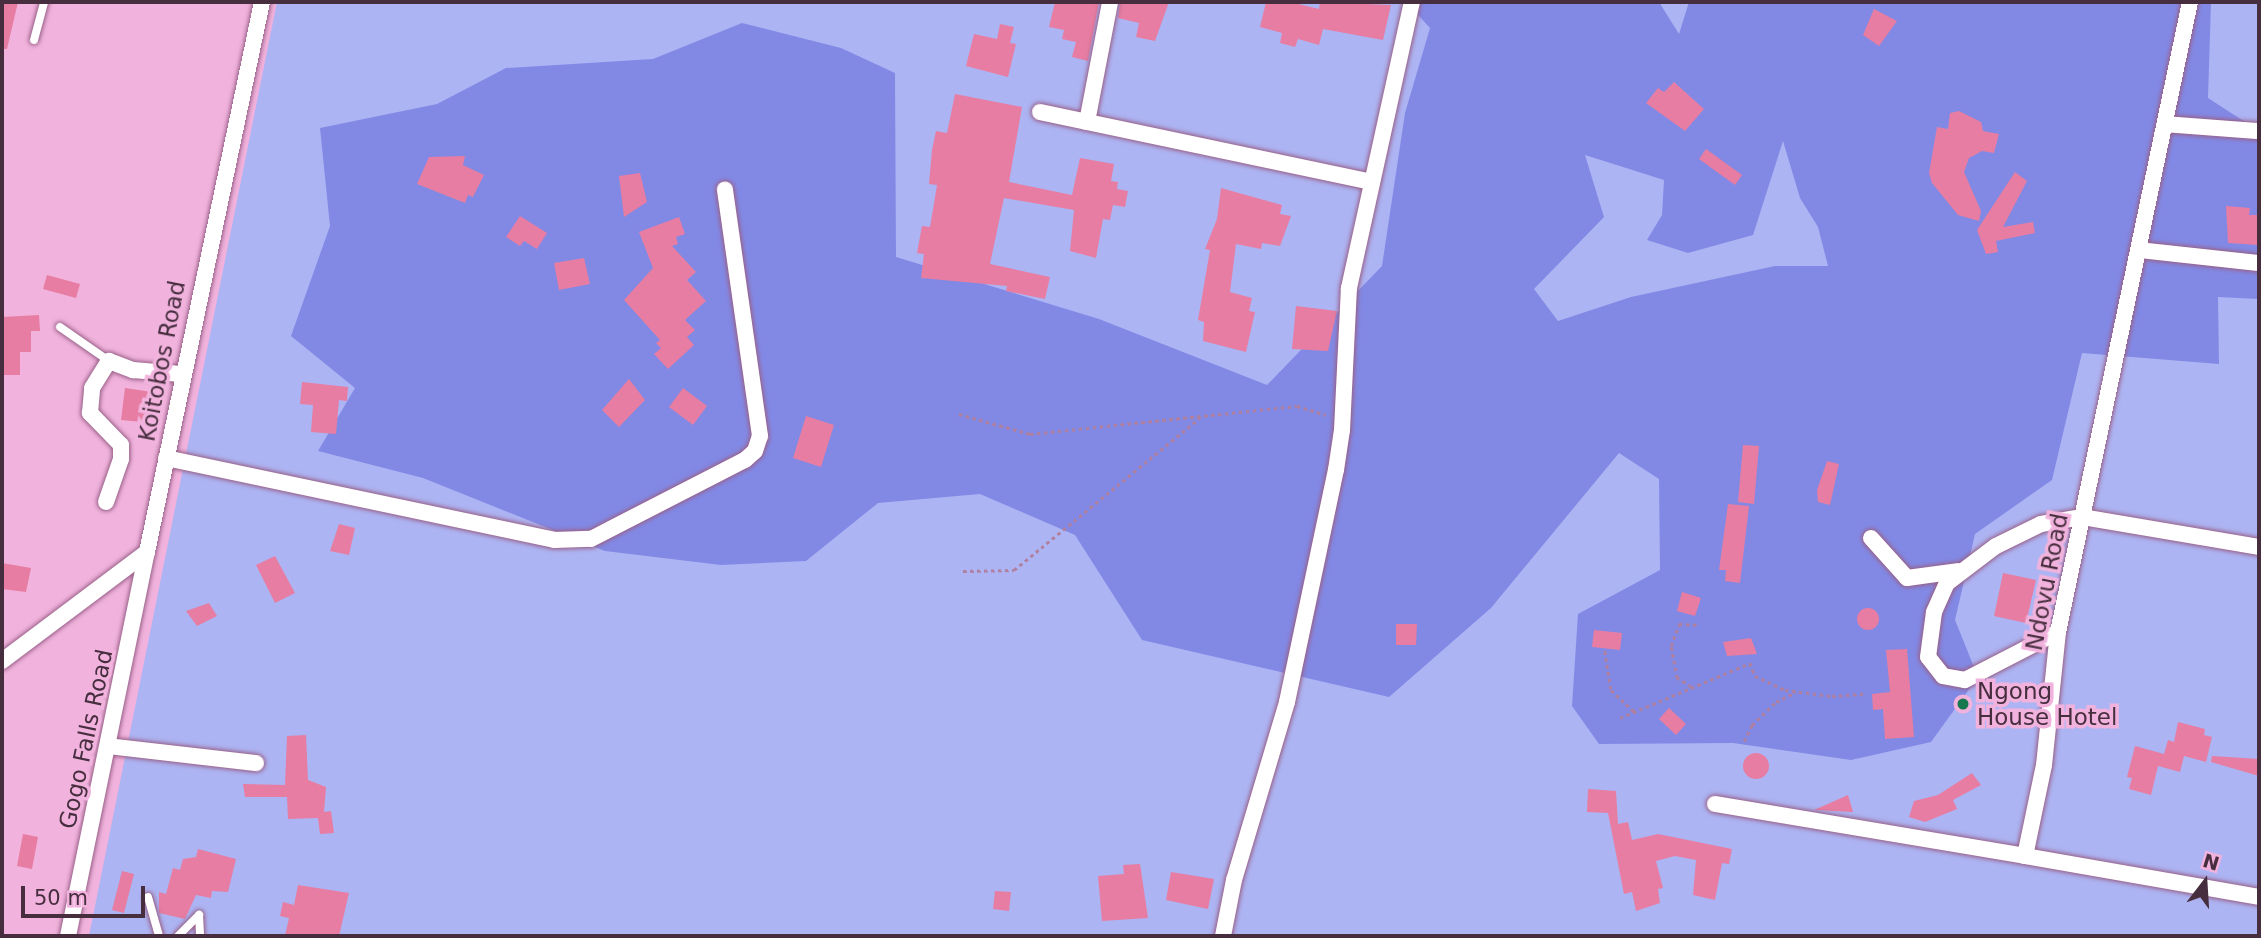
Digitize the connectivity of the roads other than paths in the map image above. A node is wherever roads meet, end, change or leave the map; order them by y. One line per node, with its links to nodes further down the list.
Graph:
1 (44, 2): 6 (lane)
2 (262, 2): 17 (street, Koitobos Road)
3 (1110, 2): 8 (street)
4 (1412, 2): 11 (street)
5 (2190, 2): 9 (street, Ndovu Road)
6 (34, 40)
7 (1040, 112): 8 (street)
8 (1087, 122): 11 (street)
9 (2165, 124): 10 (street); 13 (street, Ndovu Road)
10 (2259, 131)
11 (1372, 182): 37 (street)
12 (725, 189): 18 (street)
13 (2139, 250): 14 (street); 20 (street, Ndovu Road)
14 (2259, 263)
15 (60, 327): 16 (lane)
16 (109, 361): 17 (street); 19 (street)
17 (181, 374): 18 (street, Koitobos Road)
18 (166, 458): 23 (street, Koitobos Road)
19 (106, 502)
20 (2082, 517): 22 (street); 24 (street); 25 (street, Ndovu Road)
21 (1871, 538): 24 (street)
22 (2259, 547)
23 (147, 552): 26 (street); 27 (street, Gogo Falls Road)
24 (1958, 570): 25 (street)
25 (2058, 632): 30 (street, Ndovu Road)
26 (2, 661)
27 (108, 746): 28 (street); 33 (street, Gogo Falls Road)
28 (256, 762)
29 (1715, 804): 30 (street)
30 (2025, 856): 32 (street)
31 (148, 897): 34 (lane)
32 (2259, 897)
33 (68, 936)
34 (159, 936)
35 (178, 936): 36 (lane)
36 (200, 936)
37 (1223, 936)

